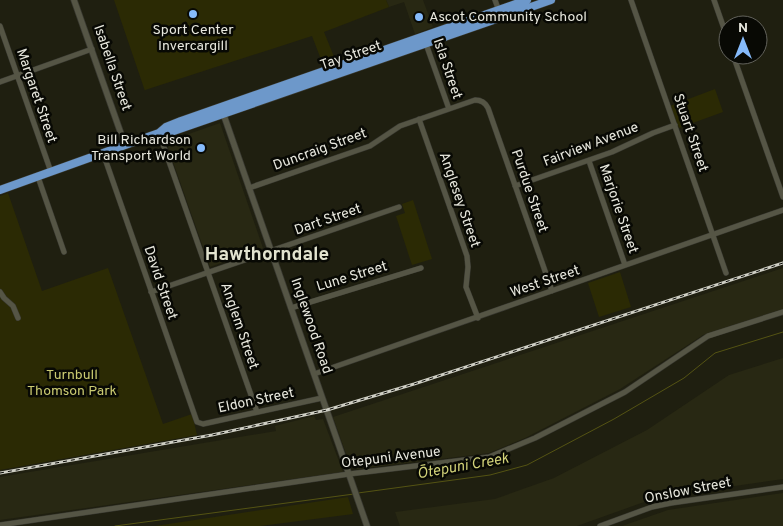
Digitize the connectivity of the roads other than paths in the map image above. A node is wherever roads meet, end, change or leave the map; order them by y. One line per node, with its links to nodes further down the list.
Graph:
1 (74, 0): 11 (street, Isabella Street)
2 (495, 0): 7 (street)
3 (527, 0): 7 (highway, Tay Street)
4 (551, 0): 7 (highway, Tay Street)
5 (631, 0): 19 (street, Stuart Street)
6 (714, 0): 8 (street)
7 (500, 14): 10 (highway, Tay Street)
8 (719, 15)
9 (0, 26): 13 (street, Margaret Street)
10 (425, 40): 16 (street, Isla Street); 17 (highway, Tay Street)
11 (92, 49): 13 (street); 21 (street, Isabella Street)
12 (737, 65): 29 (street)
13 (17, 76): 14 (street); 24 (street, Margaret Street)
14 (0, 82)
15 (482, 101): 16 (street, Duncraig Street); 26 (street, Purdue Street)
16 (449, 109): 18 (street, Duncraig Street)
17 (222, 110): 20 (highway, Tay Street); 27 (street, Inglewood Road)
18 (419, 120): 27 (street, Duncraig Street); 45 (street, Anglesey Street)
19 (675, 125): 23 (street, Fairview Avenue); 32 (street, Stuart Street)
20 (159, 133): 21 (highway, Tay Street); 37 (street, Anglem Street)
21 (126, 145): 22 (highway, Tay Street)
22 (103, 153): 24 (highway, Tay Street); 41 (street, David Street)
23 (589, 161): 26 (street, Fairview Avenue); 35 (street, Marjorie Street)
24 (51, 172): 25 (highway, Tay Street)
25 (38, 177): 28 (highway, Tay Street); 34 (street)
26 (515, 186): 39 (street, Purdue Street)
27 (249, 188): 33 (street, Inglewood Road)
28 (0, 190)
29 (783, 197)
30 (399, 207): 33 (street, Dart Street)
31 (783, 210): 32 (street, West Street)
32 (713, 235): 35 (street, West Street); 38 (street, Stuart Street)
33 (271, 251): 37 (street, Dart Street); 42 (street, Inglewood Road)
34 (64, 252)
35 (625, 266): 39 (street, West Street)
36 (420, 268): 42 (street, Lune Street)
37 (208, 273): 41 (street, Dart Street); 48 (street, Anglem Street)
38 (726, 273)
39 (552, 291): 45 (street, West Street)
40 (0, 292): 44 (street)
41 (152, 292): 49 (street, David Street)
42 (291, 308): 46 (street, Inglewood Road)
43 (783, 312): 50 (street, Otepuni Avenue)
44 (18, 318)
45 (478, 318): 46 (street, West Street)
46 (314, 374): 47 (street, Inglewood Road)
47 (322, 398): 48 (street, Eldon Street); 50 (street, Inglewood Road)
48 (257, 412): 49 (street, Eldon Street)
49 (196, 420)
50 (349, 474): 52 (street, Otepuni Avenue); 53 (street, Inglewood Road)
51 (783, 487): 54 (street, Onslow Street)
52 (0, 525)
53 (367, 526)
54 (600, 526)

